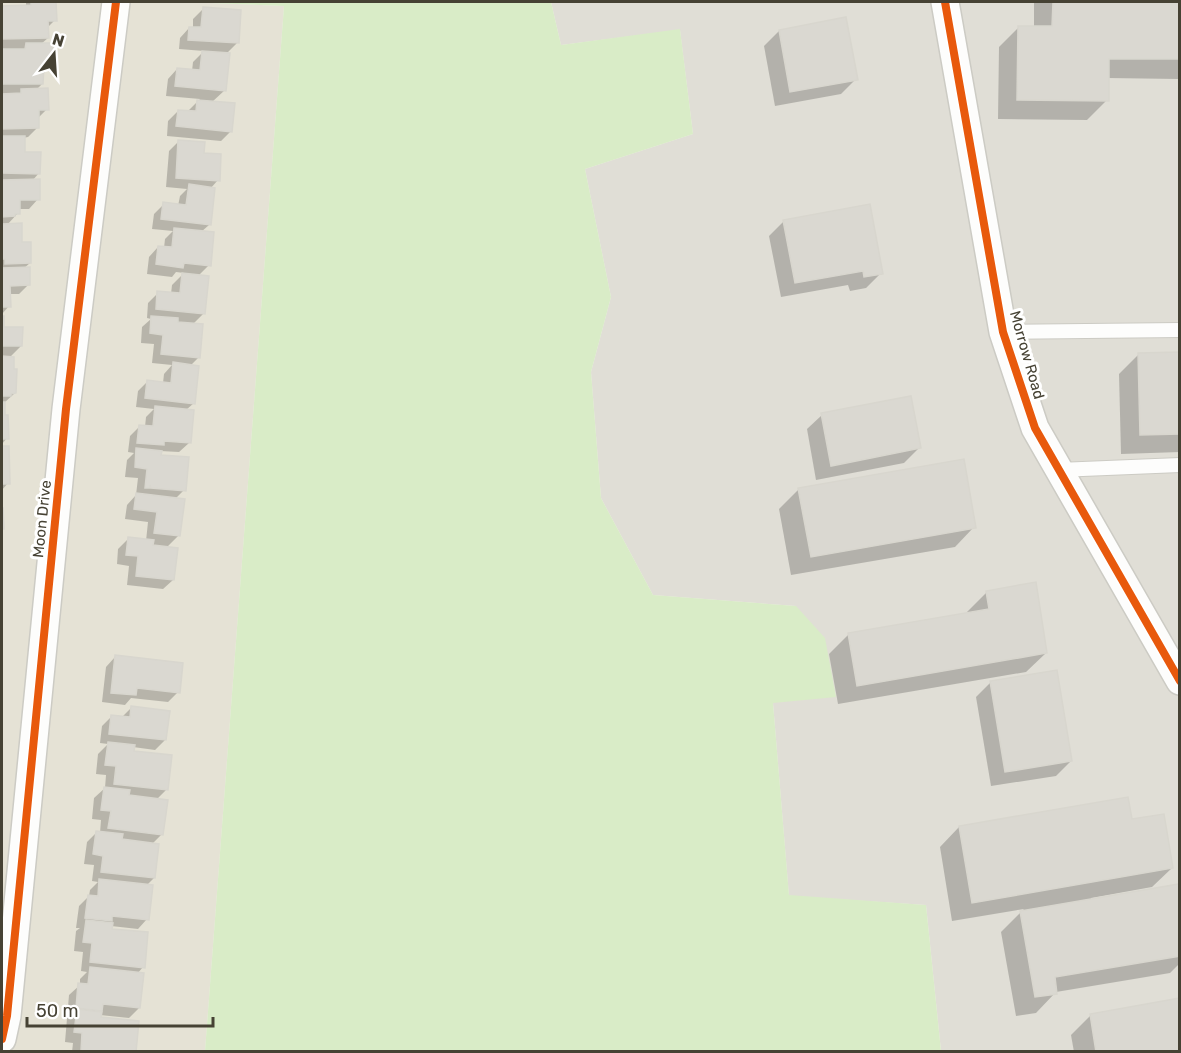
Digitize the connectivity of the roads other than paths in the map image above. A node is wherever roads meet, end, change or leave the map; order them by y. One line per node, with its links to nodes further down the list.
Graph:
1 (116, 2): 8 (street, Moon Drive)
2 (945, 2): 4 (street, Morrow Road)
3 (1179, 330): 4 (lane)
4 (1003, 332): 6 (street, Morrow Road)
5 (1179, 465): 6 (lane)
6 (1058, 470): 7 (street, Morrow Road)
7 (1179, 681)
8 (2, 1039)

